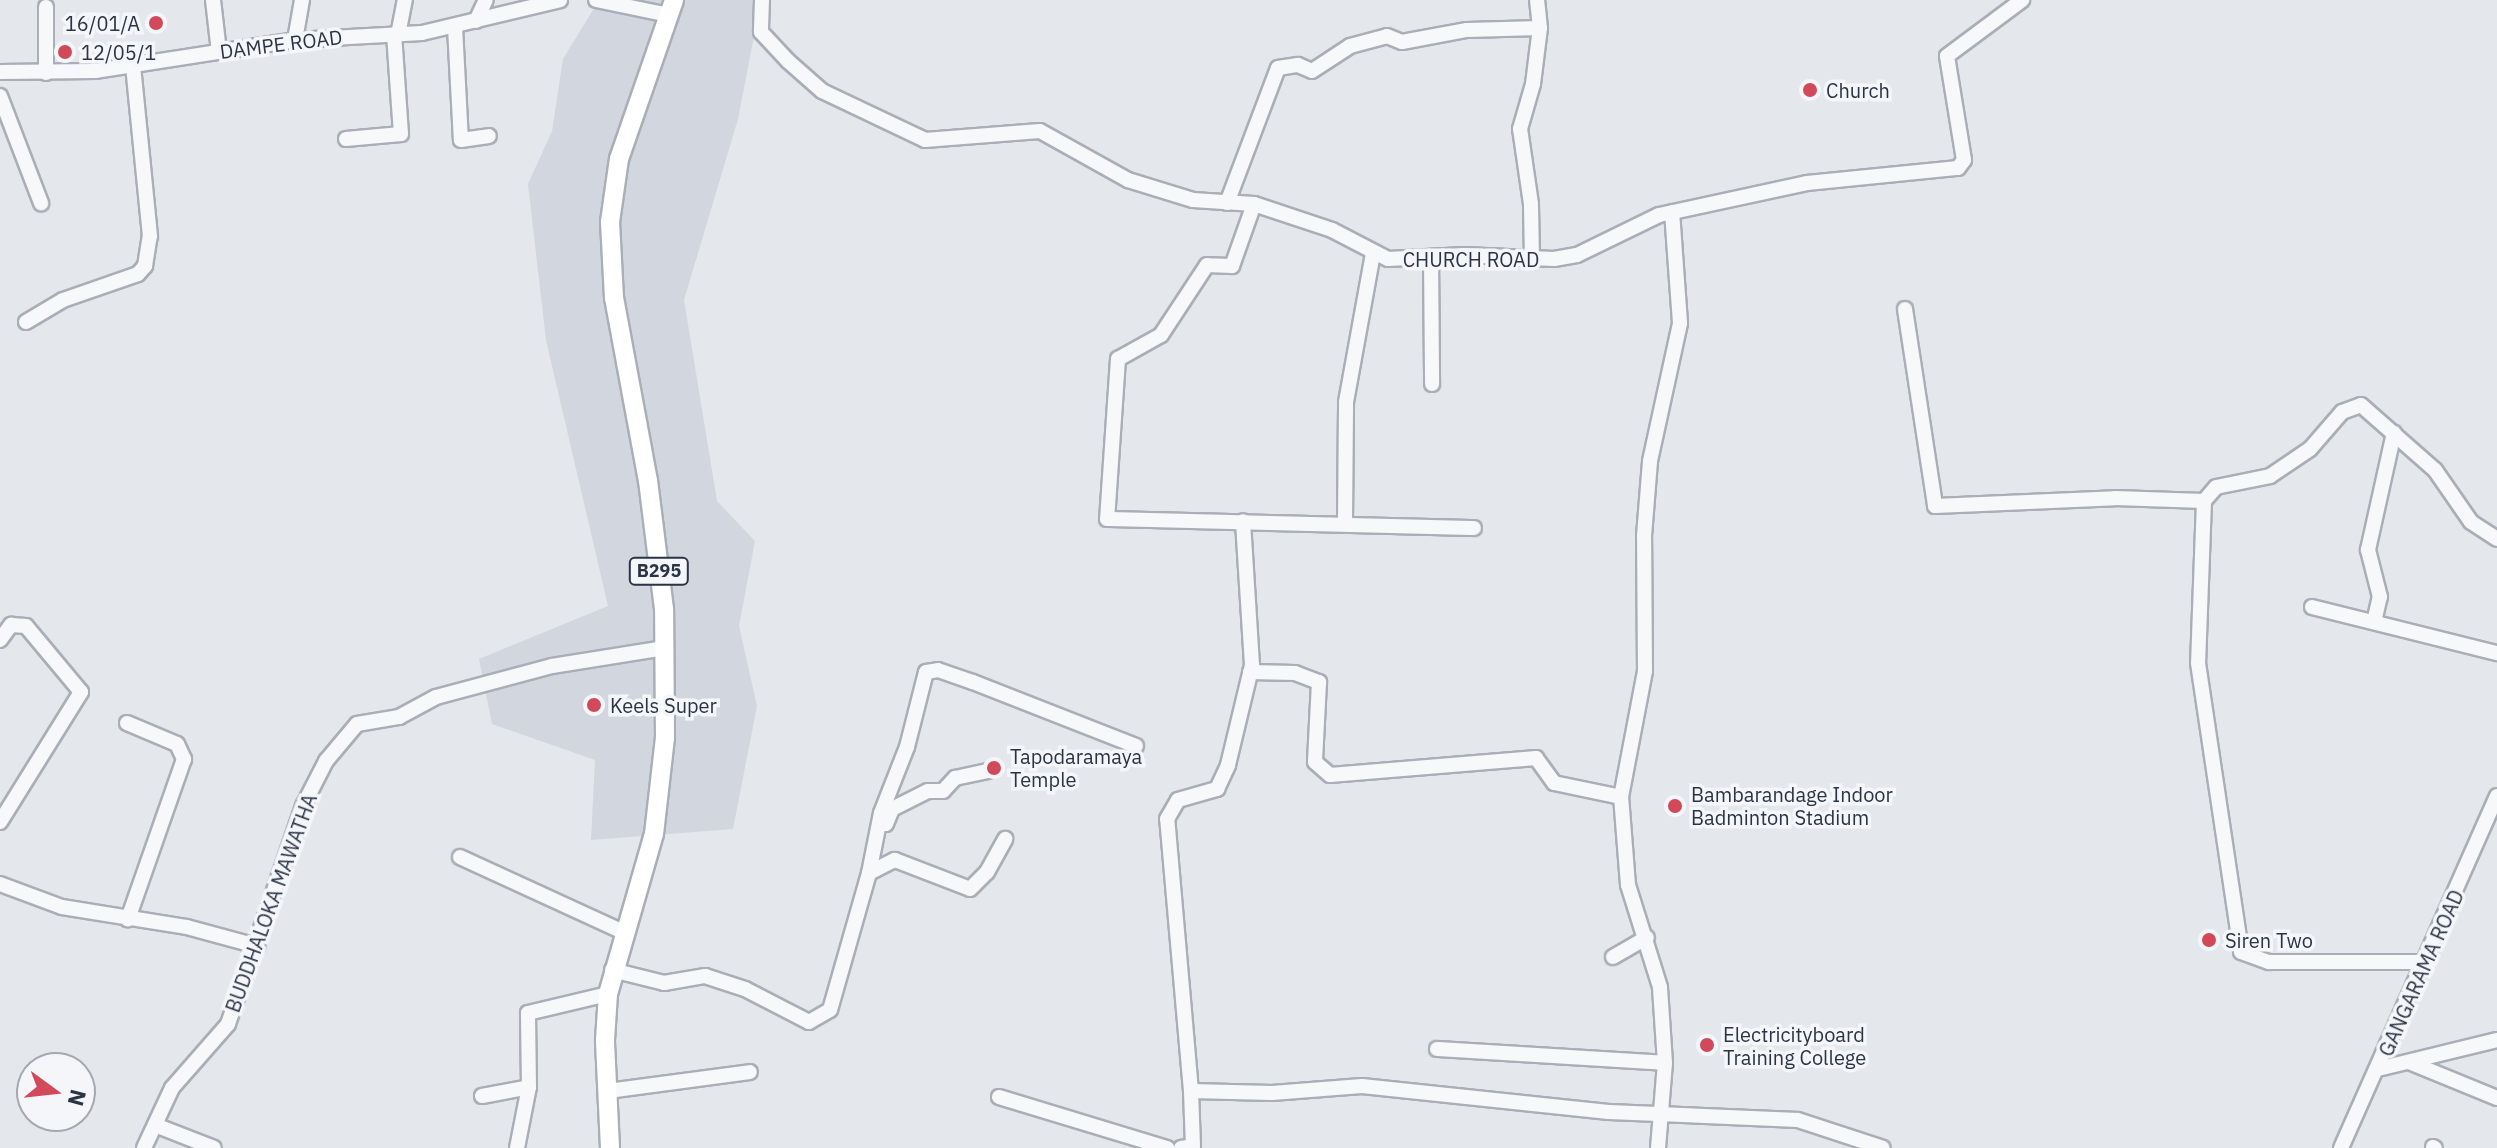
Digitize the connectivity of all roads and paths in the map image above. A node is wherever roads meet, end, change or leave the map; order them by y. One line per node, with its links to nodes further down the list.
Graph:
1 (213, 0): 17 (street)
2 (302, 0): 16 (street)
3 (405, 0): 15 (street)
4 (486, 0): 12 (street)
5 (560, 0): 12 (street, DAMPE ROAD)
6 (596, 0): 11 (street)
7 (762, 0): 25 (street, CHURCH ROAD)
8 (1537, 0): 14 (street)
9 (2022, 0): 27 (street, CHURCH ROAD)
10 (46, 7): 20 (street)
11 (672, 7): 43 (main road, B295)
12 (476, 21): 13 (street, DAMPE ROAD)
13 (455, 27): 15 (street, DAMPE ROAD); 22 (street)
14 (1540, 28): 25 (street); 30 (street)
15 (396, 35): 16 (street, DAMPE ROAD); 23 (street)
16 (295, 40): 17 (street, DAMPE ROAD)
17 (219, 52): 18 (street, DAMPE ROAD)
18 (133, 66): 20 (street, DAMPE ROAD); 32 (street)
19 (0, 72): 20 (street, DAMPE ROAD)
20 (46, 73)
21 (0, 96): 24 (street)
22 (489, 136)
23 (346, 139)
24 (41, 203)
25 (1227, 203): 26 (street, CHURCH ROAD)
26 (1254, 204): 28 (street, CHURCH ROAD); 36 (street)
27 (1672, 212): 30 (street, CHURCH ROAD); 50 (street)
28 (1373, 253): 29 (street, CHURCH ROAD); 37 (street)
29 (1431, 257): 30 (street, CHURCH ROAD); 33 (street)
30 (1532, 258)
31 (1905, 309): 35 (street)
32 (26, 322)
33 (1432, 384)
34 (2394, 433): 35 (street); 39 (street); 41 (street)
35 (2204, 501): 61 (street)
36 (1243, 521): 37 (street); 45 (street)
37 (1345, 522): 38 (street)
38 (1474, 528)
39 (2497, 539)
40 (2312, 607): 41 (street)
41 (2374, 622): 44 (street)
42 (0, 640): 51 (street)
43 (665, 648): 57 (main road, B295); 59 (street, BUDDHALOKA MAWATHA)
44 (2497, 653)
45 (1250, 672): 50 (street); 72 (street)
46 (127, 723): 56 (street)
47 (1136, 746): 54 (street)
48 (988, 771): 54 (street)
49 (2497, 796): 61 (street, GANGARAMA ROAD)
50 (1621, 797): 58 (street)
51 (0, 822)
52 (1005, 839): 54 (street)
53 (460, 857): 57 (street)
54 (869, 873): 62 (street)
55 (0, 884): 56 (street)
56 (128, 919): 59 (street)
57 (625, 933): 62 (main road, B295)
58 (1647, 937): 60 (street); 67 (street)
59 (257, 946): 77 (street, BUDDHALOKA MAWATHA)
60 (1613, 957)
61 (2424, 962): 68 (street, GANGARAMA ROAD)
62 (612, 970): 63 (main road, B295)
63 (608, 994): 70 (street); 71 (main road, B295)
64 (2497, 1040): 66 (street)
65 (1437, 1049): 67 (street)
66 (2408, 1062): 68 (street); 75 (street)
67 (1665, 1063): 76 (street)
68 (2378, 1069): 86 (street, GANGARAMA ROAD)
69 (750, 1072): 71 (street)
70 (529, 1087): 73 (street); 80 (street)
71 (608, 1091): 81 (main road, B295)
72 (1191, 1091): 76 (street); 83 (street)
73 (482, 1096)
74 (999, 1097): 82 (street)
75 (2497, 1098)
76 (1661, 1116): 84 (street); 85 (street)
77 (155, 1125): 78 (street, BUDDHALOKA MAWATHA); 79 (street)
78 (144, 1148)
79 (214, 1148)
80 (517, 1148)
81 (610, 1148)
82 (1167, 1148)
83 (1181, 1148)
84 (1658, 1148)
85 (1883, 1148)
86 (2341, 1148)

